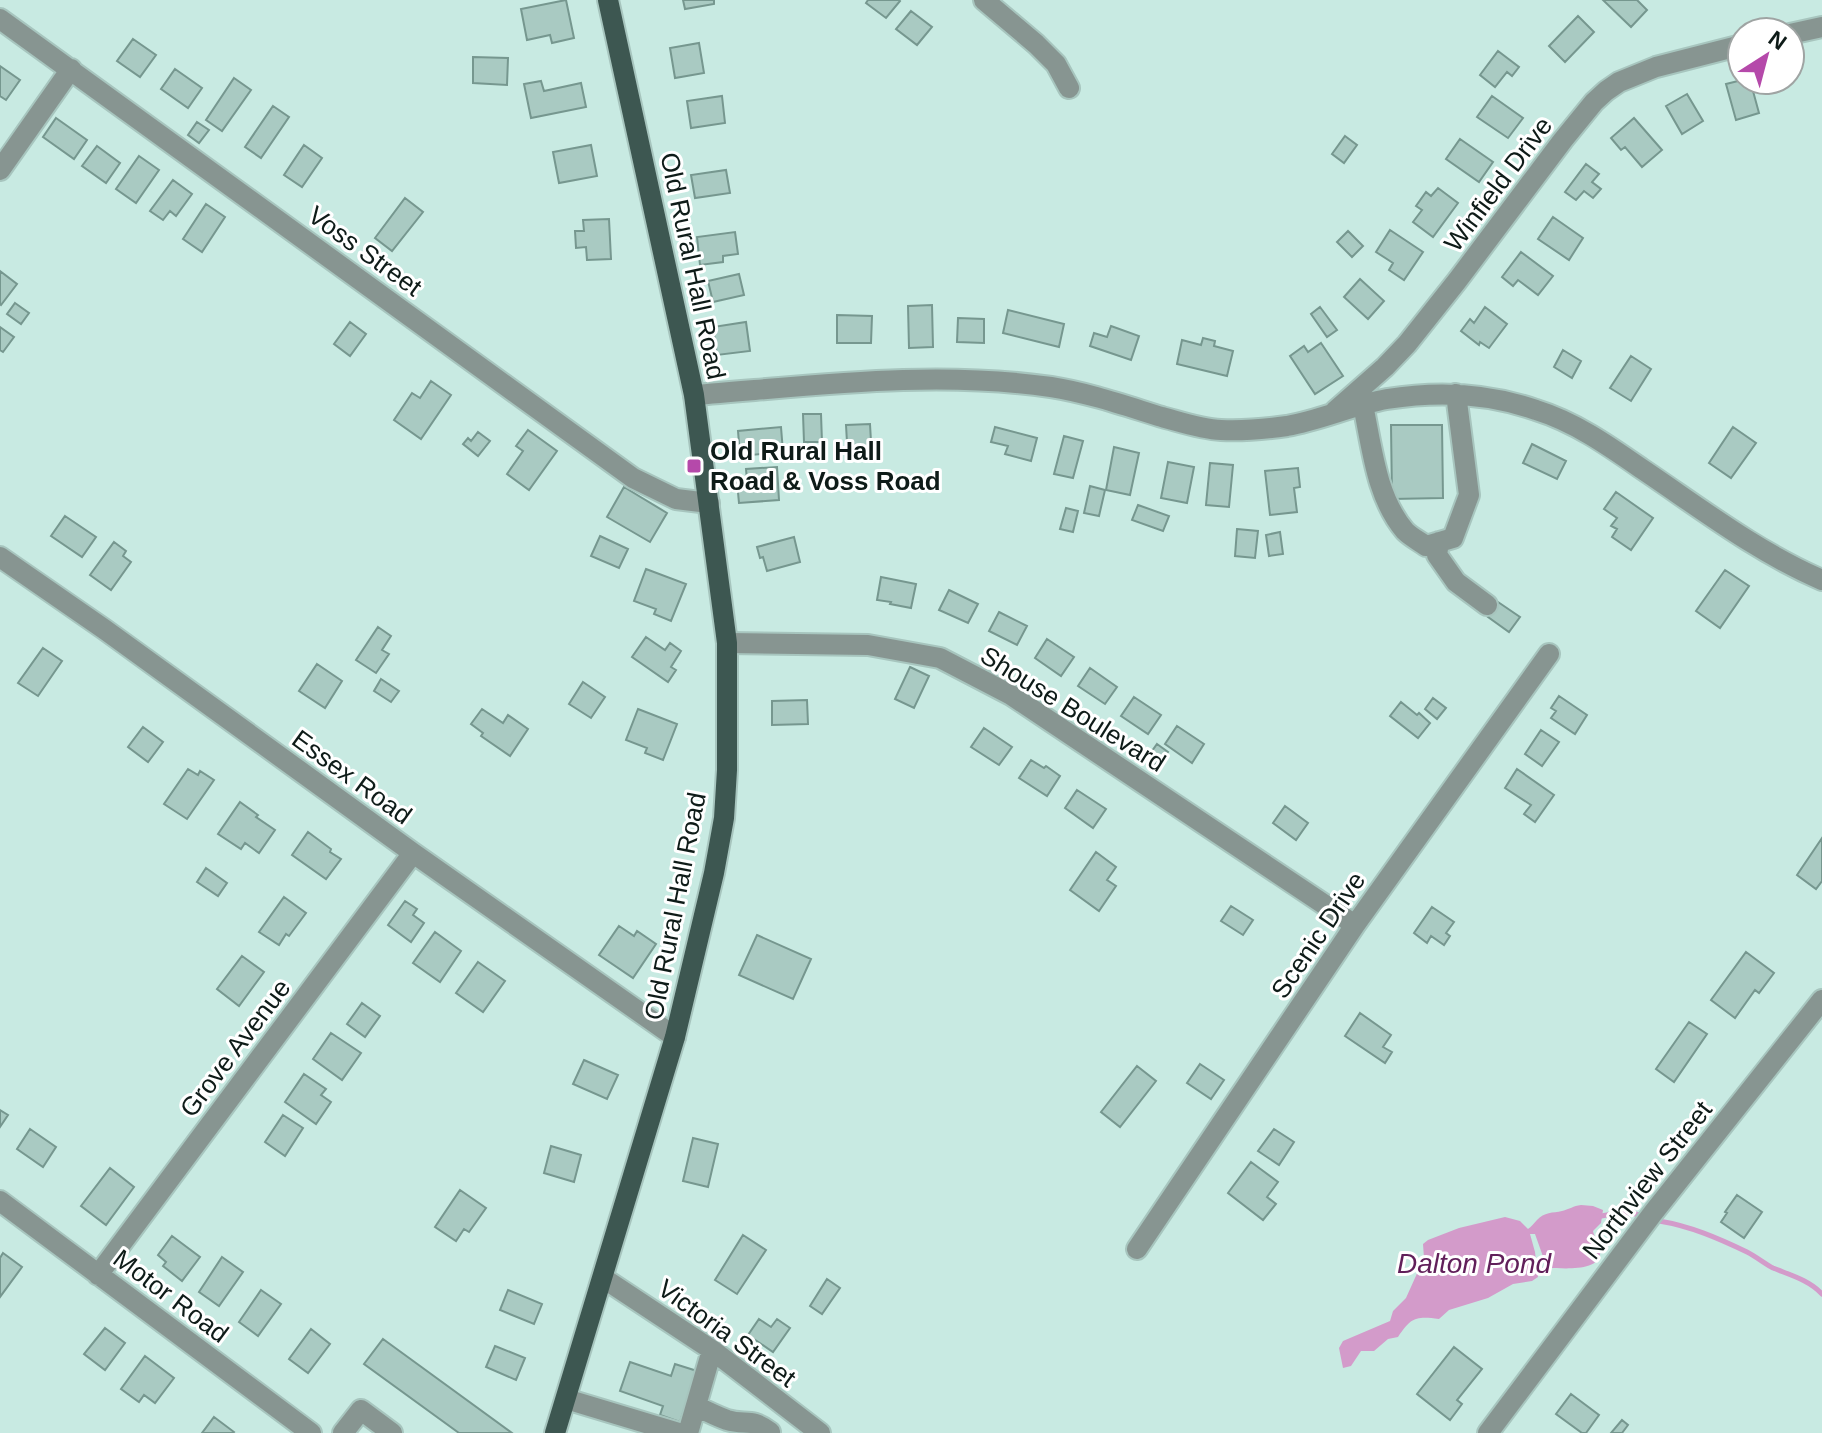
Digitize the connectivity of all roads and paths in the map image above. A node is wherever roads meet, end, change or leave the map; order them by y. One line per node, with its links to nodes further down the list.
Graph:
1 (608, 0): 9 (main road, Old Rural Hall Road)
2 (984, 0): 6 (street)
3 (0, 19): 5 (street, Voss Street)
4 (1726, 49): 11 (street, Winfield Drive)
5 (71, 69): 7 (street); 12 (street, Voss Street)
6 (1069, 88)
7 (0, 170)
8 (1456, 394): 10 (street); 13 (street); 15 (street)
9 (694, 395): 11 (street); 12 (main road, Old Rural Hall Road)
10 (1363, 405): 11 (street); 13 (street)
11 (1332, 413)
12 (709, 503): 17 (main road, Old Rural Hall Road)
13 (1439, 542): 16 (street)
14 (0, 557): 19 (street, Essex Road)
15 (1822, 580)
16 (1487, 605)
17 (727, 643): 20 (street, Shouse Boulevard); 22 (main road, Old Rural Hall Road)
18 (1549, 654): 20 (street, Scenic Drive)
19 (413, 853): 22 (street, Essex Road); 25 (street, Grove Avenue)
20 (1355, 925): 24 (street, Scenic Drive)
21 (1822, 1000): 30 (street, Northview Street)
22 (675, 1037): 26 (main road, Old Rural Hall Road)
23 (0, 1201): 25 (street, Motor Road)
24 (1137, 1249)
25 (98, 1275): 32 (street, Motor Road)
26 (603, 1278): 27 (street, Victoria Street); 28 (main road, Old Rural Hall Road)
27 (712, 1350): 29 (street); 38 (street, Victoria Street)
28 (566, 1399): 35 (main road, Old Rural Hall Road); 36 (street)
29 (696, 1406): 31 (street); 37 (street)
30 (1494, 1431)
31 (770, 1432)
32 (311, 1433)
33 (343, 1433): 34 (street)
34 (392, 1433)
35 (555, 1433)
36 (679, 1433)
37 (688, 1433)
38 (820, 1433)

